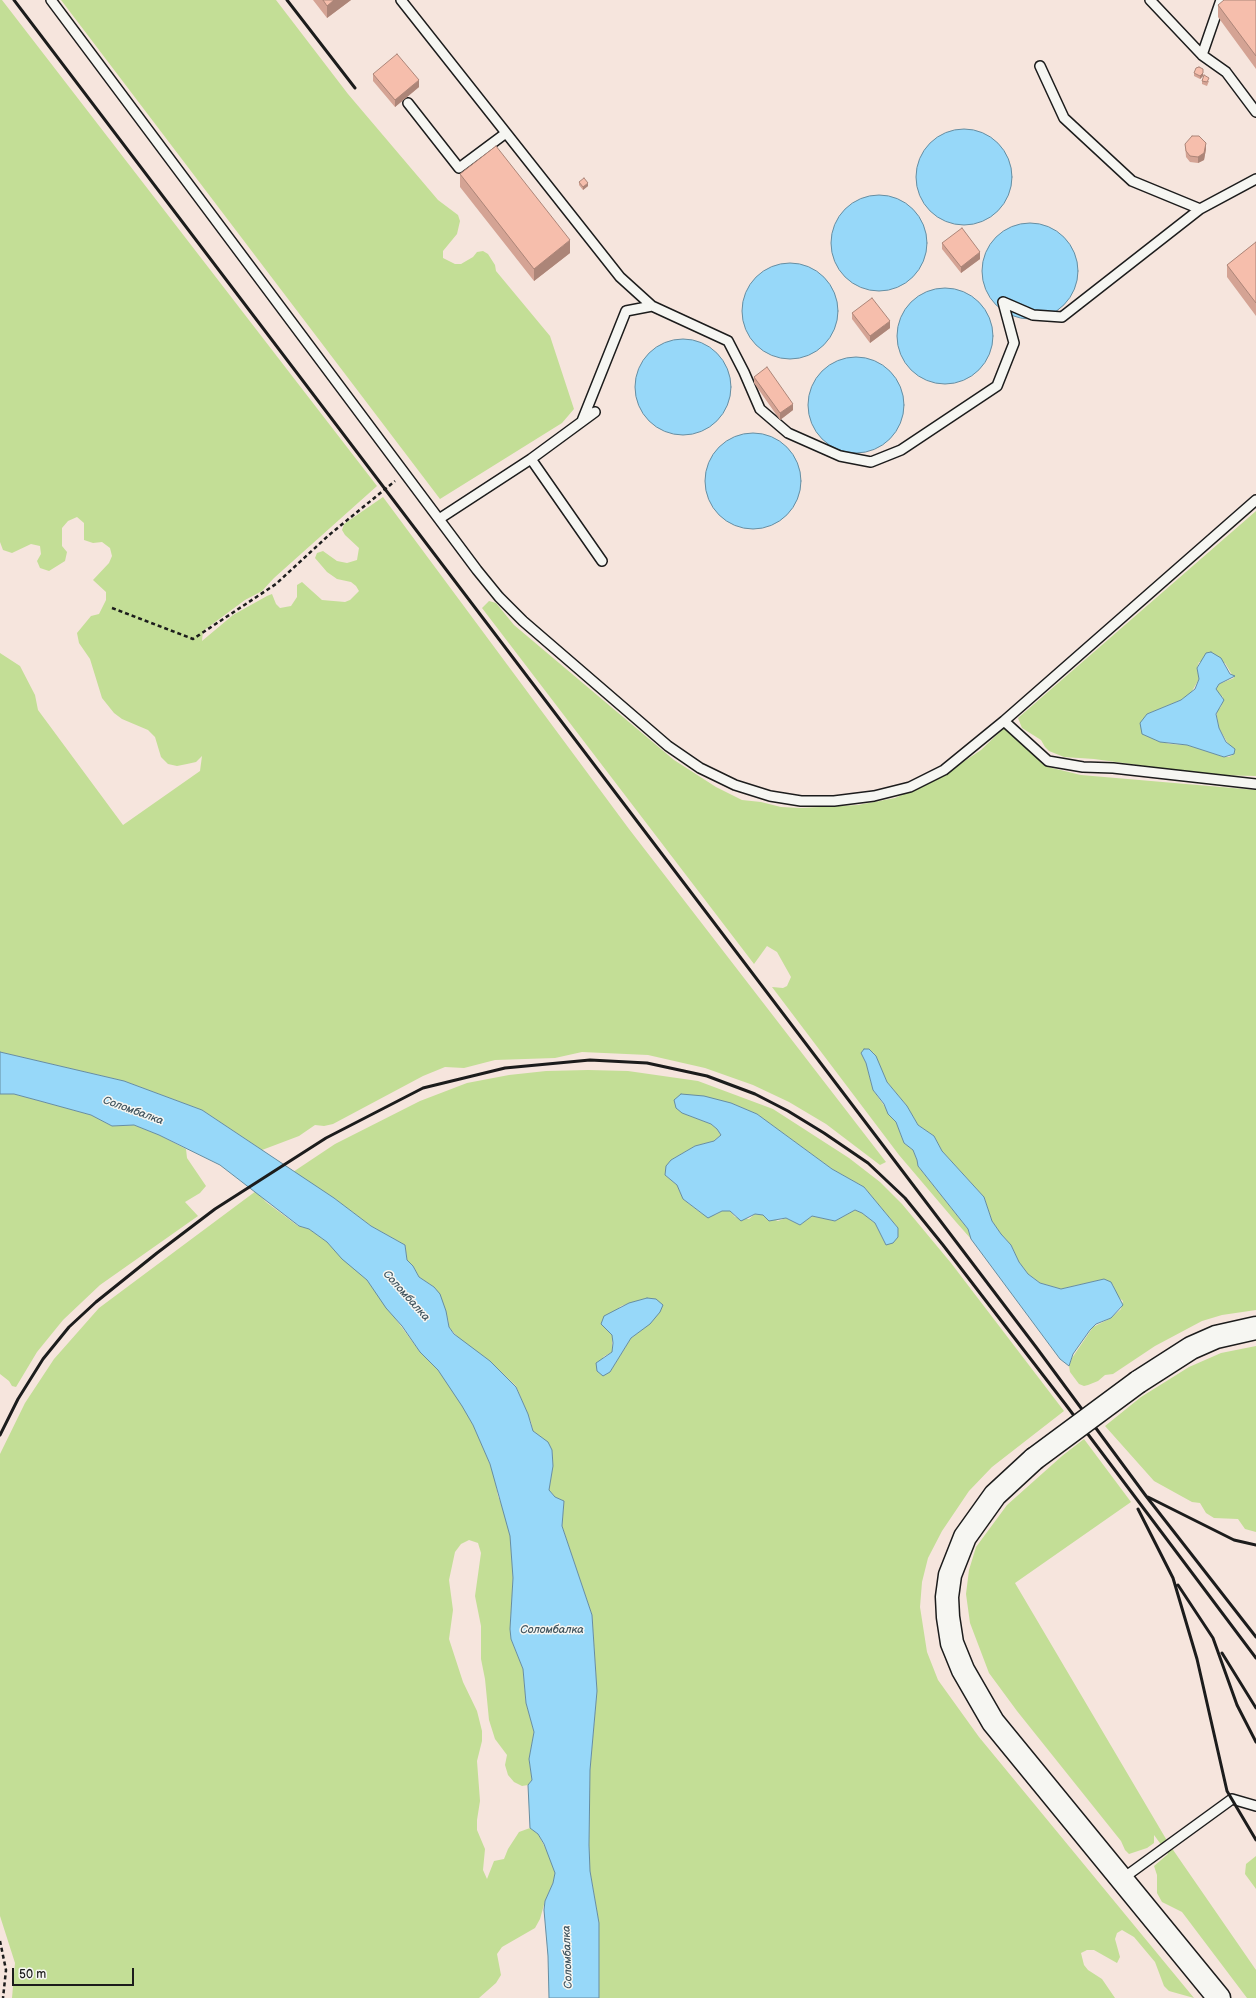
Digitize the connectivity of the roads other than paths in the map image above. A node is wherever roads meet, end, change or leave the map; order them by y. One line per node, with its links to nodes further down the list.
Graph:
1 (51, 0): 17 (lane)
2 (401, 0): 9 (lane)
3 (1150, 0): 5 (lane)
4 (1220, 0): 5 (lane)
5 (1202, 55): 8 (lane)
6 (1040, 66): 11 (lane)
7 (408, 102): 9 (lane)
8 (1256, 112)
9 (506, 133): 12 (lane)
10 (1256, 179): 11 (lane)
11 (1200, 209): 12 (lane)
12 (652, 306): 14 (lane)
13 (595, 412): 14 (lane)
14 (582, 421): 15 (lane)
15 (531, 459): 17 (lane); 18 (lane)
16 (1256, 500): 19 (lane)
17 (439, 519): 19 (lane)
18 (602, 561)
19 (1004, 721): 20 (lane)
20 (1256, 784)
21 (1256, 1328): 23 (main road, bridge)
22 (1256, 1806): 23 (lane)
23 (1122, 1879): 24 (main road)
24 (1219, 1998)

